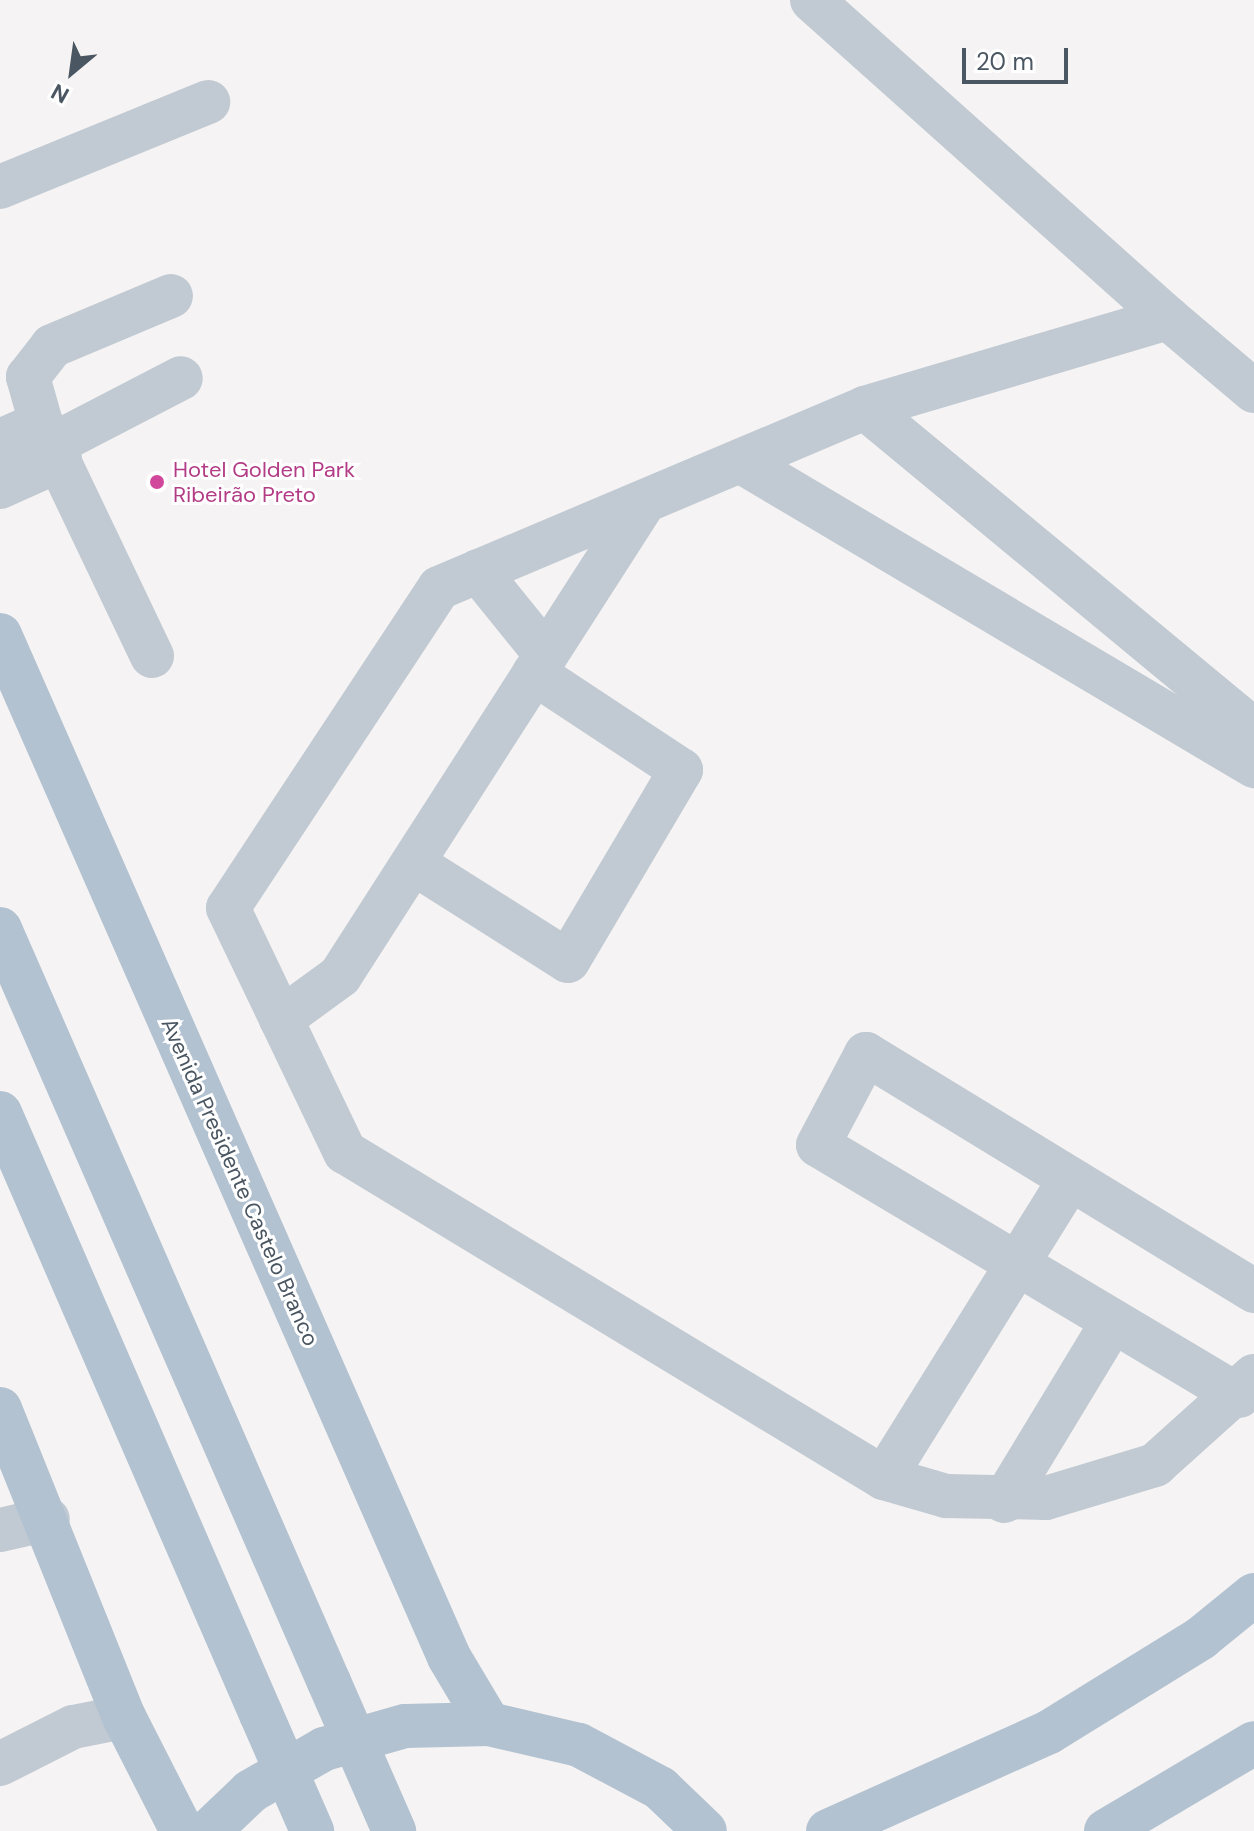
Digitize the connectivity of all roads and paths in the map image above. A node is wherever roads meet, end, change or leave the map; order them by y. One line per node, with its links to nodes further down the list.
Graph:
1 (812, 0): 5 (lane)
2 (208, 102): 3 (lane)
3 (0, 187)
4 (171, 296): 10 (lane)
5 (1168, 318): 7 (lane); 8 (lane)
6 (181, 378): 10 (lane)
7 (1254, 391)
8 (865, 408): 11 (lane); 18 (lane)
9 (0, 441): 10 (lane)
10 (51, 442): 12 (lane); 16 (lane)
11 (740, 461): 13 (lane); 19 (lane)
12 (0, 487)
13 (645, 501): 14 (lane); 17 (lane)
14 (478, 571): 17 (lane); 22 (lane)
15 (0, 636): 36 (main road, Avenida Presidente Castelo Branco)
16 (152, 656)
17 (540, 664): 20 (lane); 20 (lane)
18 (1254, 730)
19 (1254, 766)
20 (413, 863): 22 (lane)
21 (0, 929): 42 (main road, bridge)
22 (281, 1019): 30 (lane)
23 (0, 1113): 41 (main road, bridge)
24 (1070, 1179): 25 (lane); 25 (lane); 26 (lane)
25 (1018, 1265): 27 (lane); 30 (lane)
26 (1254, 1291)
27 (1113, 1321): 28 (lane); 31 (lane)
28 (1246, 1386): 31 (lane)
29 (0, 1409): 32 (main road)
30 (884, 1478): 31 (lane)
31 (1004, 1501)
32 (48, 1519): 33 (lane); 35 (main road)
33 (0, 1530)
34 (1254, 1595): 44 (main road)
35 (124, 1717): 38 (lane); 39 (main road)
36 (489, 1724): 40 (main road); 43 (main road)
37 (1253, 1747): 45 (main road)
38 (0, 1764)
39 (182, 1831)
40 (209, 1831)
41 (312, 1831)
42 (394, 1831)
43 (705, 1831)
44 (828, 1831)
45 (1106, 1831)

